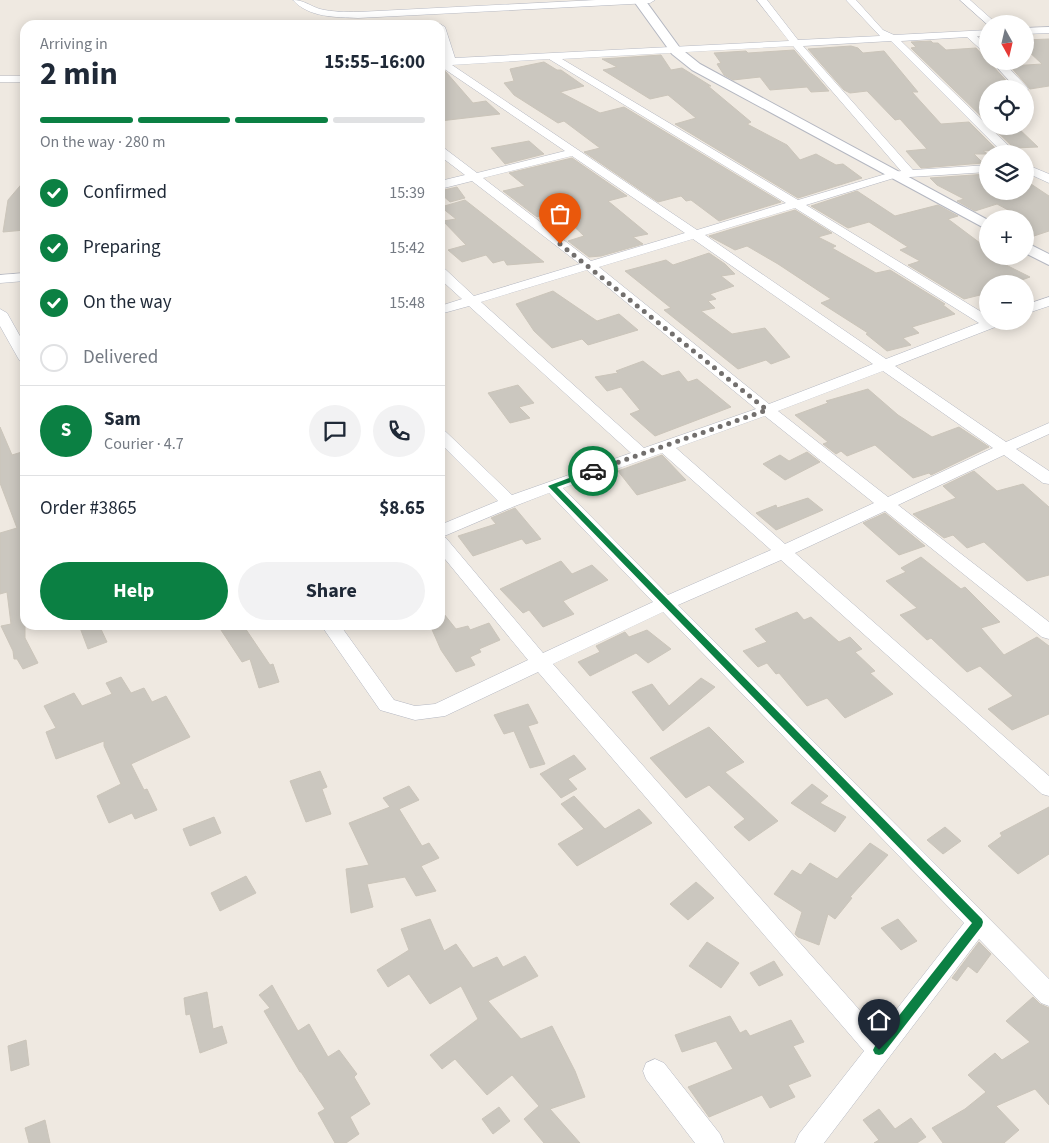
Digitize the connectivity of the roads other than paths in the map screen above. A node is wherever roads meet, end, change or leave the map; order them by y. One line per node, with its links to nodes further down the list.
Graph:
1 (298, 0): 13 (street)
2 (330, 0): 13 (street)
3 (410, 0): 12 (street)
4 (639, 0): 5 (street); 9 (street); 25 (street)
5 (650, 0)
6 (762, 0): 23 (street)
7 (851, 0): 22 (street)
8 (964, 0): 15 (street)
9 (563, 2): 10 (street)
10 (483, 4): 11 (street)
11 (435, 11): 12 (street); 17 (street)
12 (411, 12): 14 (street)
13 (329, 13): 14 (street)
14 (340, 14): 16 (street)
15 (982, 15)
16 (341, 20)
17 (438, 20)
18 (1049, 30): 19 (street)
19 (1034, 31)
20 (979, 33): 21 (street)
21 (969, 34): 22 (street); 24 (street)
22 (894, 38): 23 (street); 34 (street)
23 (797, 44): 25 (street); 41 (street)
24 (979, 44)
25 (676, 51): 26 (street); 42 (street)
26 (552, 57): 27 (street); 46 (street)
27 (445, 62)
28 (445, 63): 35 (street)
29 (1005, 70): 32 (street)
30 (4, 79): 31 (street); 33 (street)
31 (20, 79)
32 (1014, 80)
33 (0, 89)
34 (1002, 145)
35 (575, 152): 43 (street); 48 (street)
36 (445, 154): 43 (street)
37 (1049, 164): 38 (street)
38 (1034, 165)
39 (979, 169): 41 (street)
40 (1034, 171): 44 (street)
41 (910, 174): 42 (street)
42 (893, 175): 46 (street); 47 (street)
43 (473, 177): 45 (street); 51 (street)
44 (1049, 179)
45 (445, 184)
46 (795, 203): 48 (street); 60 (street)
47 (979, 221)
48 (695, 234): 51 (street); 63 (street)
49 (1034, 252): 50 (street)
50 (1049, 260)
51 (590, 266): 55 (street); 64 (street)
52 (20, 277): 54 (street)
53 (445, 277): 55 (street)
54 (0, 279)
55 (472, 301): 58 (street); 69 (street)
56 (1049, 301): 57 (street)
57 (1034, 307)
58 (445, 309)
59 (0, 313): 62 (street)
60 (979, 314)
61 (979, 329): 63 (street)
62 (20, 349)
63 (883, 366): 64 (street); 68 (street)
64 (767, 410): 67 (street); 73 (street)
65 (1049, 428): 68 (street)
66 (445, 439): 72 (street)
67 (664, 446): 69 (street); 76 (street)
68 (1005, 449): 70 (street); 73 (street)
69 (641, 454): 71 (street)
70 (1049, 479)
71 (552, 486): 72 (street); 77 (street)
72 (509, 502): 74 (street)
73 (886, 504): 76 (street); 79 (street)
74 (445, 530)
75 (445, 548): 80 (street)
76 (783, 552): 77 (street); 81 (street)
77 (666, 603): 80 (street); 82 (street)
78 (334, 630): 80 (street)
79 (1049, 632)
80 (540, 662): 84 (street)
81 (1049, 788)
82 (978, 922): 83 (street); 84 (street)
83 (1049, 995)
84 (879, 1050): 87 (street)
85 (655, 1071): 86 (street)
86 (711, 1143)
87 (808, 1143)

